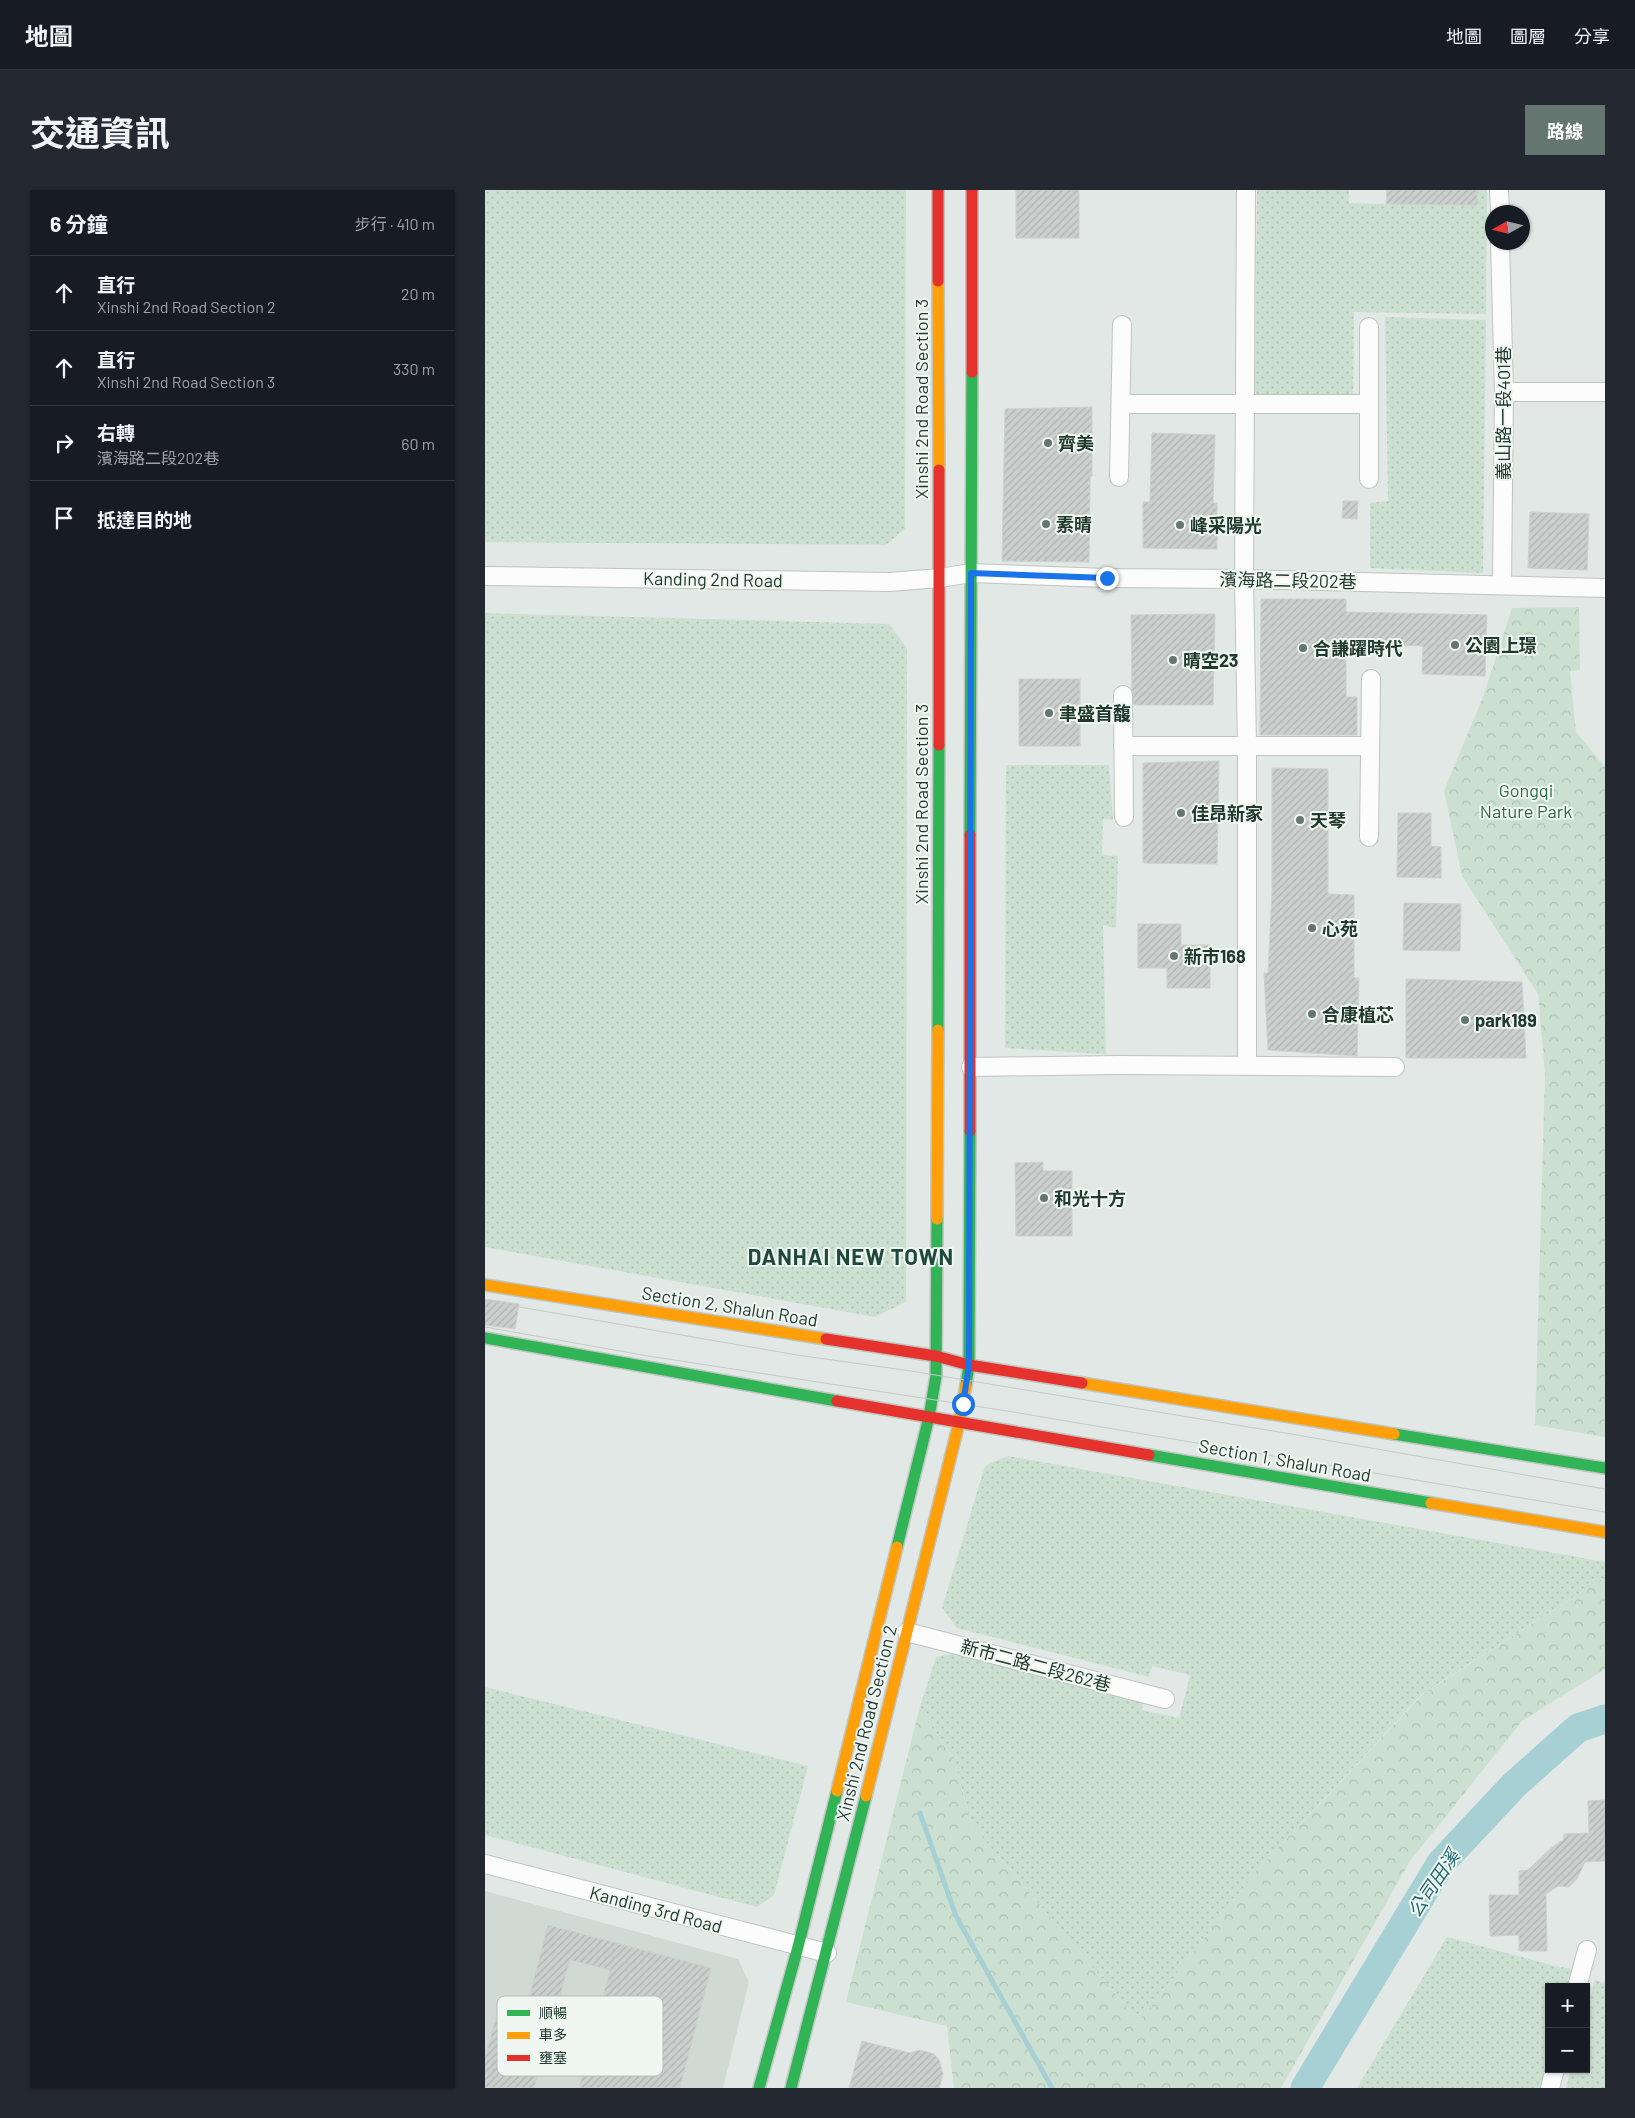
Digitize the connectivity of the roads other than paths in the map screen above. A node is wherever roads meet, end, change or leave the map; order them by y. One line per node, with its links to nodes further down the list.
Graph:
1 (938, 190): 18 (street, Xinshi 2nd Road Section 3)
2 (972, 190): 16 (street)
3 (1245, 190): 13 (street)
4 (1499, 190): 5 (street)
5 (1500, 205)
6 (1500, 250): 9 (street, 義山路一段401巷)
7 (1122, 325): 11 (street)
8 (1369, 327): 12 (street)
9 (1504, 392): 10 (street); 20 (street, 義山路一段401巷)
10 (1605, 392)
11 (1121, 404): 13 (street); 14 (street)
12 (1369, 404): 13 (street); 15 (street)
13 (1246, 405): 19 (street)
14 (1119, 477)
15 (1369, 479)
16 (971, 573): 18 (street, 濱海路二段202巷); 19 (street, 濱海路二段202巷); 31 (street)
17 (485, 576): 18 (street, Kanding 2nd Road)
18 (940, 578): 34 (street, Xinshi 2nd Road Section 3)
19 (1244, 579): 20 (street, 濱海路二段202巷); 25 (street)
20 (1502, 584): 21 (street, 濱海路二段202巷)
21 (1605, 588)
22 (1371, 678): 26 (street)
23 (1123, 695): 24 (street)
24 (1123, 746): 25 (street); 27 (street)
25 (1247, 746): 26 (street); 29 (street)
26 (1370, 746): 28 (street)
27 (1124, 817)
28 (1369, 837)
29 (1247, 1065): 30 (street); 31 (street)
30 (1395, 1066)
31 (971, 1067): 35 (street)
32 (485, 1285): 34 (street, Section 2, Shalun Road)
33 (485, 1338): 36 (street)
34 (937, 1356): 35 (street, Section 2, Shalun Road); 36 (street, Xinshi 2nd Road Section 3)
35 (969, 1365): 37 (street, Xinshi 2nd Road Section 2); 38 (street)
36 (929, 1417): 37 (street); 43 (street, Xinshi 2nd Road Section 2)
37 (959, 1423): 39 (street, Section 1, Shalun Road); 40 (street, Xinshi 2nd Road Section 2)
38 (1605, 1468)
39 (1605, 1532)
40 (907, 1632): 41 (street, 新市二路二段262巷); 45 (street, Xinshi 2nd Road Section 2)
41 (1165, 1699)
42 (485, 1864): 43 (street, Kanding 3rd Road)
43 (798, 1947): 45 (street, Kanding 3rd Road); 48 (street, Xinshi 2nd Road Section 2)
44 (1587, 1950): 46 (street)
45 (827, 1953): 49 (street, Xinshi 2nd Road Section 2)
46 (1578, 1983)
47 (1554, 2073): 50 (street)
48 (759, 2088)
49 (791, 2088)
50 (1550, 2088)

